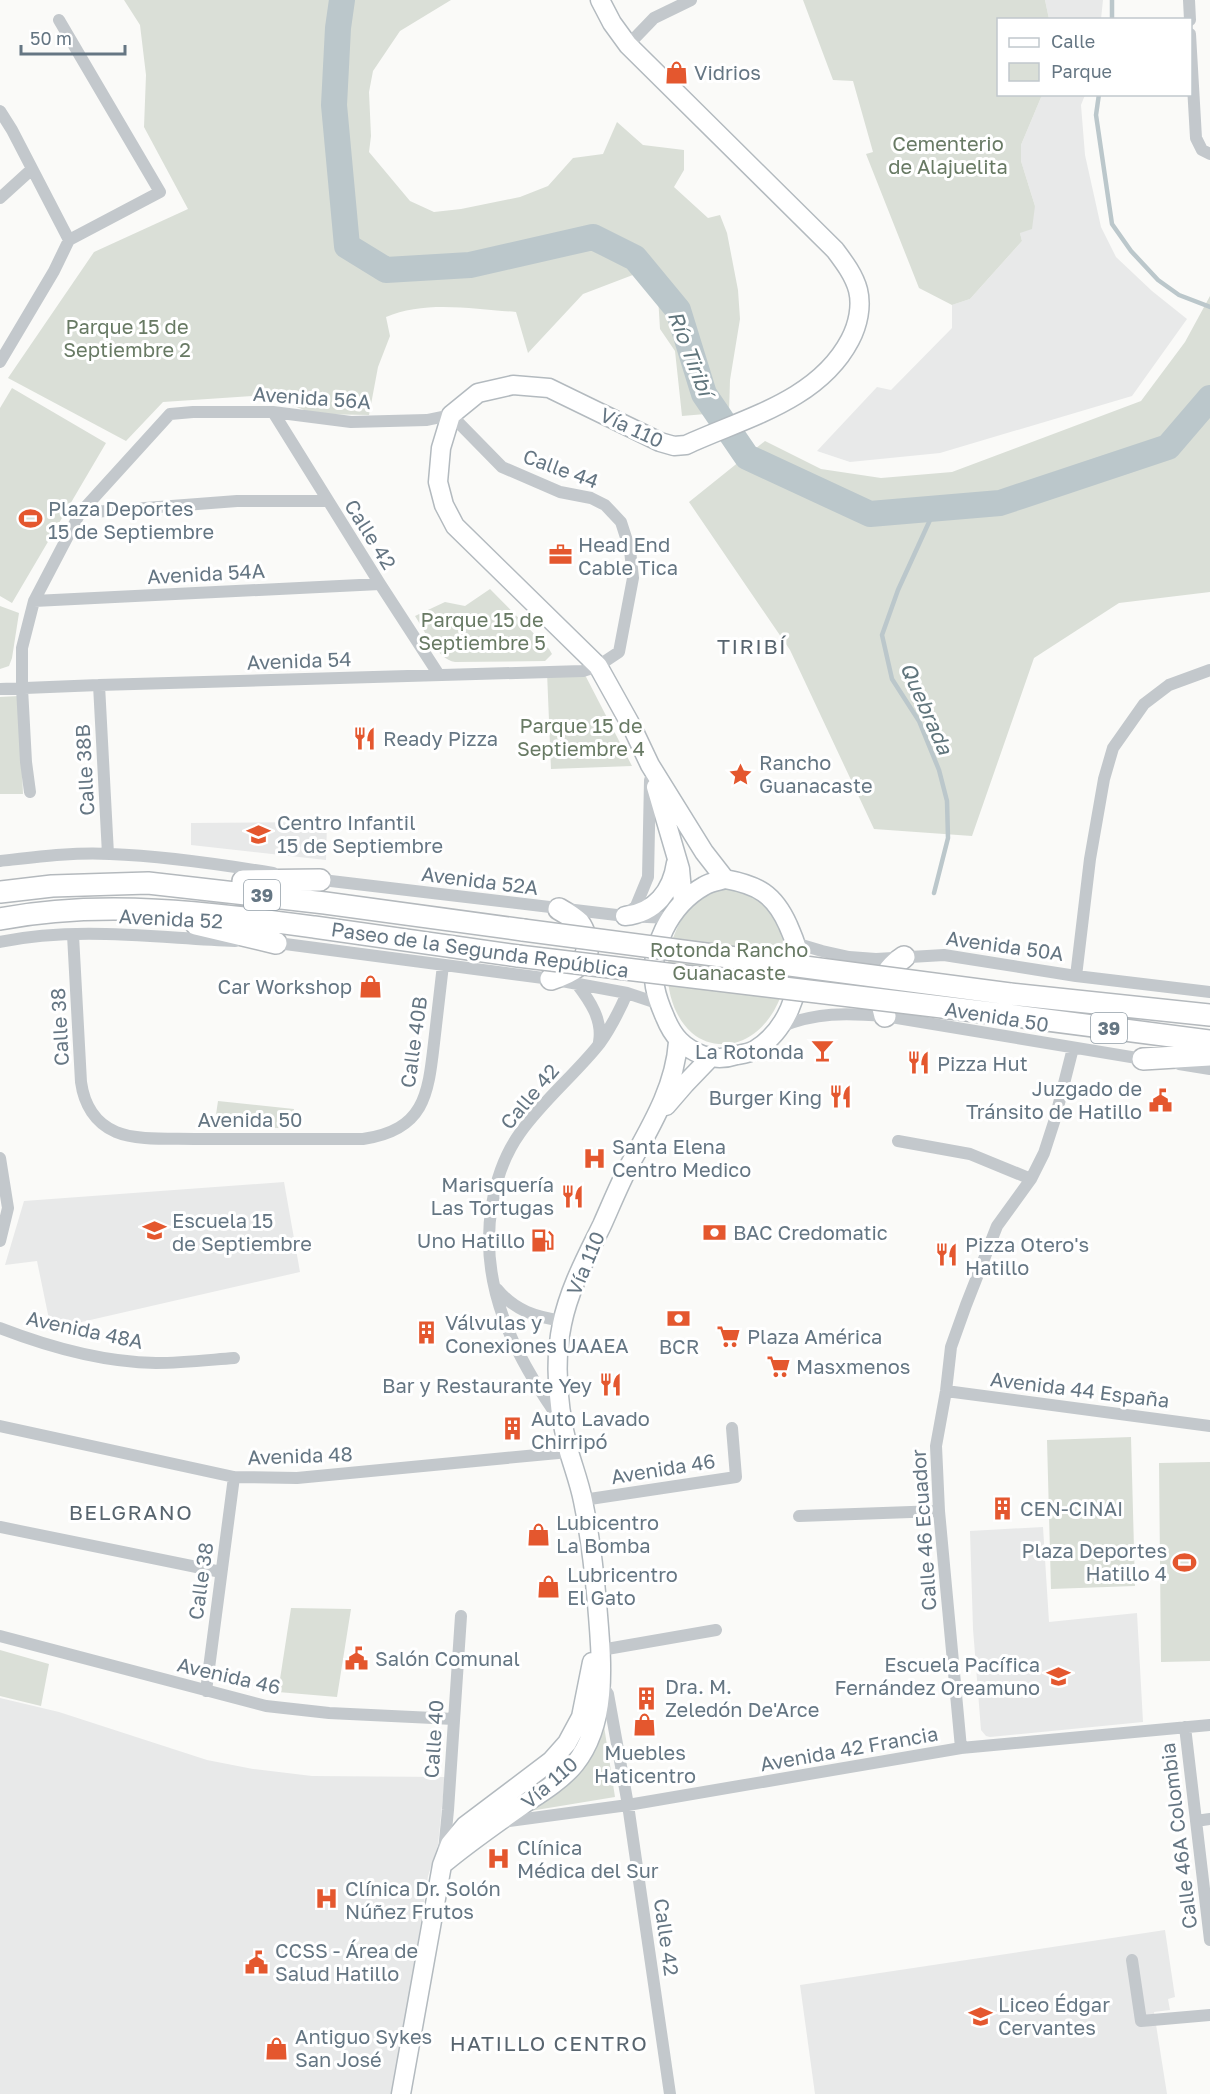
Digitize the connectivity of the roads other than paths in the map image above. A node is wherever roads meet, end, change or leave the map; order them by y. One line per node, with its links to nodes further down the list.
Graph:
1 (600, 0): 6 (main road, Vía 110)
2 (691, 0): 6 (street)
3 (1189, 0): 4 (street)
4 (1190, 18)
5 (59, 20): 12 (street)
6 (628, 45): 15 (main road, Vía 110)
7 (1192, 55): 9 (street)
8 (0, 111): 10 (street)
9 (1206, 152)
10 (32, 169): 11 (street); 12 (street)
11 (0, 198)
12 (69, 240): 13 (street)
13 (1, 356)
14 (273, 412): 15 (street, Avenida 56A); 16 (street, Calle 42); 17 (street, Avenida 56A)
15 (451, 415): 20 (main road); 20 (street, Calle 44)
16 (327, 501): 17 (street); 18 (street, Calle 42)
17 (80, 513): 19 (street)
18 (380, 584): 19 (street, Avenida 54A); 22 (street, Calle 42)
19 (34, 601): 24 (street)
20 (598, 666): 22 (street, Avenida 54); 26 (main road)
21 (1210, 670): 47 (street)
22 (439, 675): 23 (street, Avenida 54)
23 (99, 685): 24 (street, Avenida 54); 29 (street, Calle 38B)
24 (22, 688): 25 (street, Avenida 54); 27 (street)
25 (0, 689)
26 (650, 765): 28 (main road); 31 (main road); 38 (street)
27 (30, 792)
28 (674, 846): 35 (main road); 38 (main road)
29 (108, 854): 30 (street, Avenida 52A); 32 (street, Avenida 52A)
30 (0, 861)
31 (725, 879): 35 (main road); 44 (main road)
32 (320, 880): 33 (highway); 37 (street, Avenida 52A)
33 (148, 883): 34 (highway, Paseo de la Segunda República / 39); 53 (highway, Paseo de la Segunda República / 39, bridge)
34 (0, 892)
35 (683, 902): 39 (main road)
36 (116, 908): 40 (highway, Paseo de la Segunda República / 39); 43 (highway); 56 (highway, Paseo de la Segunda República / 39, bridge)
37 (560, 909): 38 (street, Avenida 52A); 48 (highway)
38 (625, 916): 39 (street, Avenida 52A)
39 (670, 918): 52 (main road)
40 (0, 919)
41 (72, 935): 42 (street, Avenida 52); 43 (street, Avenida 52); 64 (street, Calle 38)
42 (0, 942)
43 (276, 943): 46 (street, Avenida 52)
44 (795, 943): 45 (street, Avenida 50A); 55 (main road)
45 (904, 957): 47 (street, Avenida 50A); 54 (highway)
46 (443, 965): 48 (street, Avenida 52); 65 (street, Calle 40B)
47 (1076, 976): 50 (street, Avenida 50A)
48 (551, 979): 49 (street, Avenida 52)
49 (577, 984): 51 (street, Avenida 52); 58 (street)
50 (1210, 992)
51 (627, 993): 52 (street, Avenida 52); 58 (street, Calle 42)
52 (660, 1004): 57 (main road)
53 (1210, 1015)
54 (885, 1017): 55 (street, Avenida 50); 59 (street, Avenida 50)
55 (779, 1028): 61 (main road)
56 (1210, 1041)
57 (678, 1042): 61 (main road); 66 (main road, Vía 110)
58 (598, 1046): 71 (street, Calle 42)
59 (1073, 1048): 62 (street, Avenida 50); 69 (street, Calle 46 Ecuador)
60 (1210, 1055): 62 (highway)
61 (710, 1058): 66 (main road, Vía 110)
62 (1143, 1059): 63 (street, Avenida 50)
63 (1210, 1069)
64 (93, 1114): 65 (street, Avenida 50)
65 (410, 1120)
66 (654, 1122): 72 (main road, Vía 110)
67 (898, 1141): 69 (street)
68 (0, 1158): 70 (street)
69 (1030, 1179): 75 (street, Calle 46 Ecuador)
70 (1, 1234)
71 (493, 1284): 72 (street); 76 (street, Calle 42)
72 (563, 1321): 76 (main road, Vía 110)
73 (0, 1328): 74 (street, Avenida 48A)
74 (234, 1358)
75 (946, 1391): 78 (street, Avenida 44 España); 83 (street, Calle 46 Ecuador)
76 (563, 1424): 80 (main road, Vía 110)
77 (0, 1426): 81 (street, Avenida 48)
78 (1210, 1426)
79 (732, 1428): 82 (street, Avenida 46)
80 (569, 1452): 81 (street, Avenida 48); 82 (main road, Vía 110)
81 (234, 1477): 86 (street, Calle 38)
82 (583, 1500): 88 (main road, Vía 110)
83 (939, 1510): 84 (street); 97 (street, Calle 46 Ecuador)
84 (799, 1516)
85 (0, 1527): 86 (street)
86 (221, 1572): 93 (street, Calle 38)
87 (461, 1616): 94 (street, Calle 40)
88 (599, 1628): 91 (main road, Vía 110); 102 (main road, Vía 110)
89 (716, 1630): 91 (street)
90 (0, 1636): 93 (street, Avenida 46)
91 (601, 1650): 92 (main road, Vía 110)
92 (600, 1682): 98 (street, Calle 42); 101 (main road, Vía 110)
93 (206, 1691): 94 (street, Avenida 46)
94 (454, 1719): 102 (street, Calle 40)
95 (1210, 1725): 96 (street, Avenida 42 Francia)
96 (1185, 1727): 97 (street, Avenida 42 Francia); 100 (street, Calle 46A Colombia)
97 (961, 1748): 98 (street, Avenida 42 Francia)
98 (628, 1805): 101 (street, Avenida 42 Francia); 108 (street, Calle 42)
99 (1210, 1819): 100 (street)
100 (1196, 1821): 103 (street, Calle 46A Colombia)
101 (497, 1823): 102 (main road, Vía 110)
102 (442, 1865): 107 (main road, Vía 110)
103 (1209, 1921): 104 (street, Calle 46A Colombia)
104 (1210, 1940)
105 (1132, 1960): 106 (street)
106 (1210, 2015)
107 (401, 2094)
108 (670, 2094)

